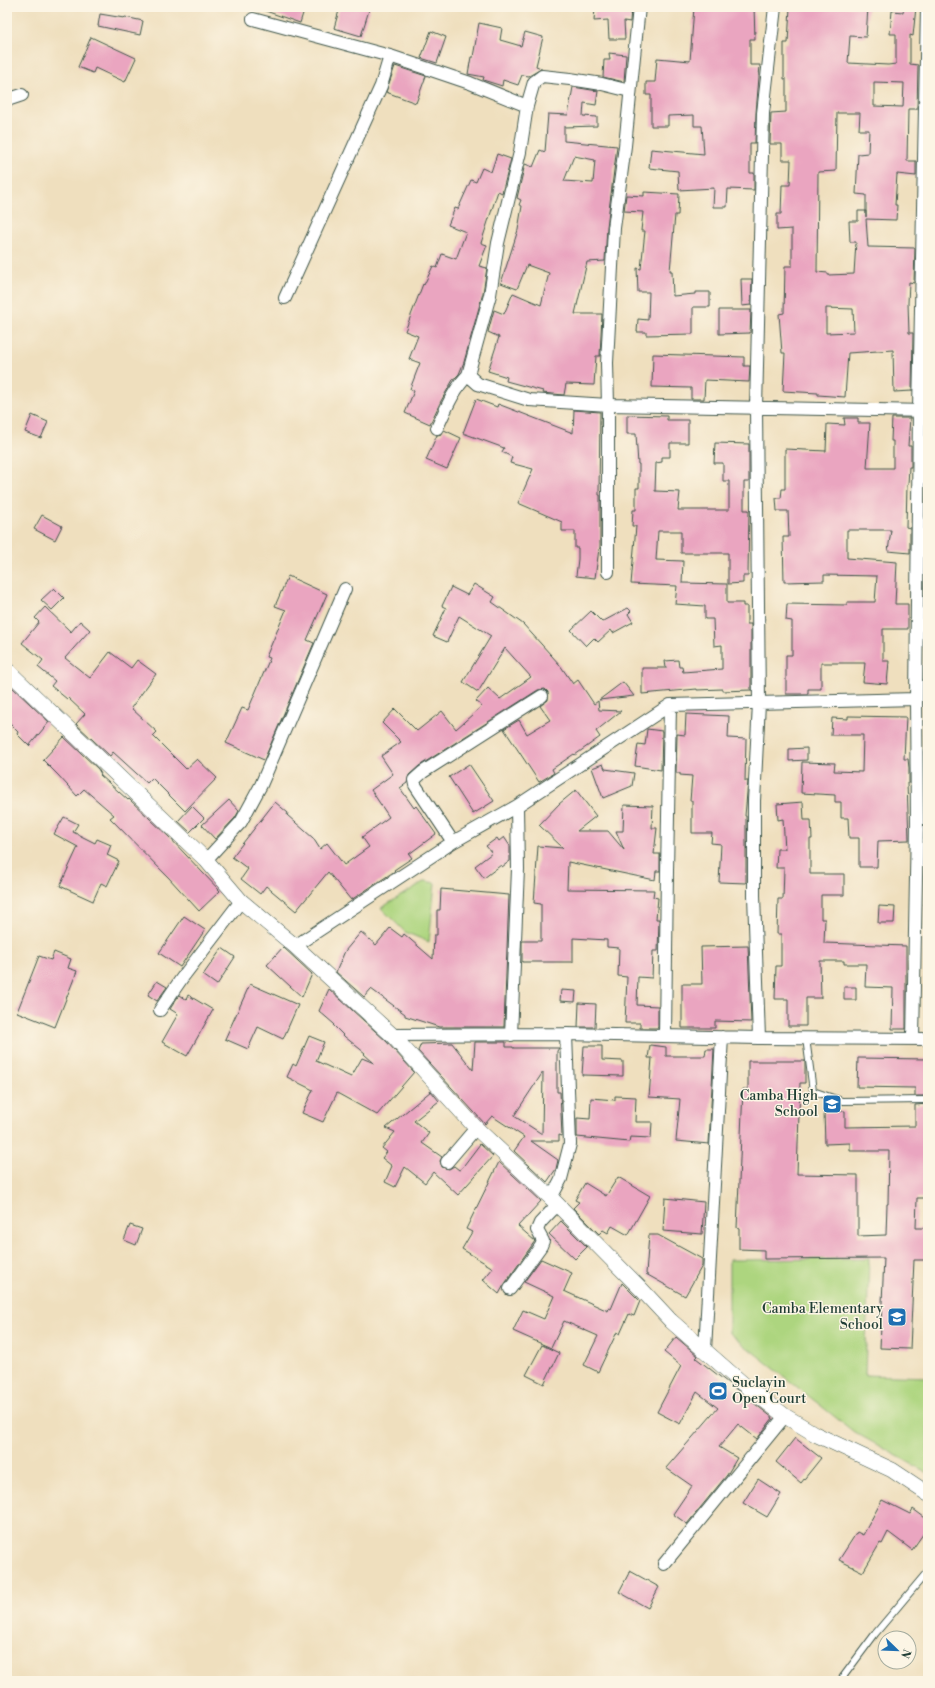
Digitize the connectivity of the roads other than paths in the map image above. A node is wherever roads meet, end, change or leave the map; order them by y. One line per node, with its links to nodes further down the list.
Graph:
1 (639, 7): 6 (street)
2 (774, 7): 13 (street)
3 (927, 7): 14 (street)
4 (253, 19): 5 (street)
5 (390, 56): 9 (street); 10 (street)
6 (630, 91): 9 (street); 12 (street)
7 (22, 94): 8 (street)
8 (7, 100)
9 (527, 106): 11 (street)
10 (285, 298)
11 (468, 375): 12 (street); 15 (street)
12 (608, 405): 13 (street); 16 (street)
13 (756, 408): 14 (street); 21 (street)
14 (923, 411): 20 (street)
15 (436, 428)
16 (608, 572)
17 (345, 589): 25 (street)
18 (7, 670): 25 (street)
19 (542, 696): 24 (street)
20 (916, 699): 21 (street); 36 (street)
21 (759, 702): 22 (street); 34 (street)
22 (670, 705): 23 (street); 32 (street)
23 (517, 806): 24 (street); 31 (street)
24 (453, 842): 27 (street)
25 (206, 860): 26 (street)
26 (241, 901): 27 (street); 28 (street)
27 (295, 946): 30 (street)
28 (160, 1010)
29 (566, 1034): 31 (street); 32 (street); 41 (street)
30 (392, 1035): 31 (street); 39 (street)
31 (510, 1035)
32 (665, 1035): 33 (street)
33 (722, 1037): 34 (street); 43 (street)
34 (759, 1038): 35 (street)
35 (806, 1038): 36 (street); 38 (lane)
36 (913, 1039): 37 (street)
37 (928, 1039)
38 (928, 1100)
39 (476, 1128): 40 (street); 41 (street)
40 (447, 1162)
41 (554, 1202): 42 (street); 43 (street)
42 (510, 1289)
43 (705, 1350): 44 (street)
44 (785, 1416): 45 (street); 46 (street)
45 (928, 1494)
46 (664, 1564)
47 (928, 1571): 48 (lane)
48 (840, 1681)

